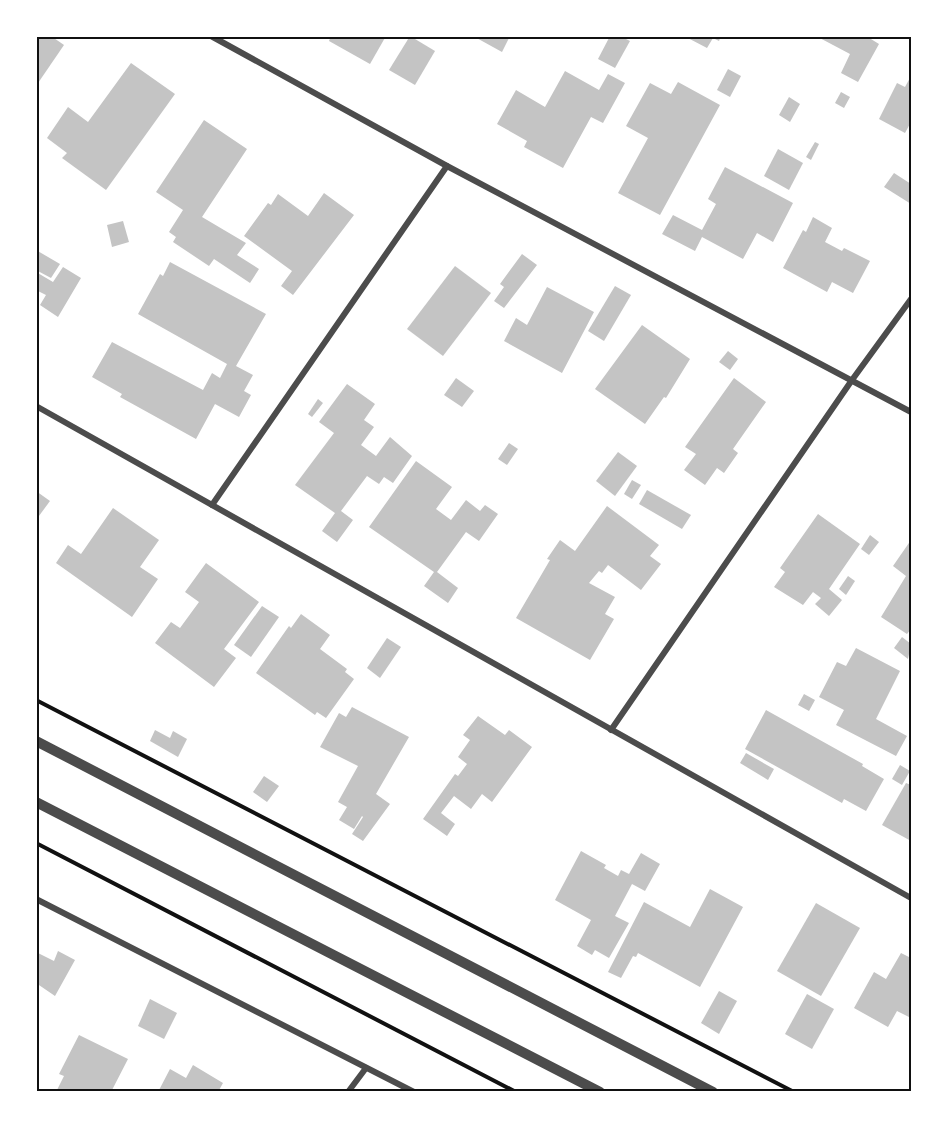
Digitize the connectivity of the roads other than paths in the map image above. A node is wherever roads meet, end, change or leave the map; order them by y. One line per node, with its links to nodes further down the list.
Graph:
1 (211, 36): 2 (street)
2 (447, 165): 4 (street); 7 (street)
3 (911, 299): 4 (street)
4 (852, 380): 6 (street); 8 (street)
5 (36, 406): 7 (street)
6 (911, 412)
7 (212, 505): 8 (street)
8 (611, 730): 11 (street)
9 (36, 741): 17 (street)
10 (36, 802): 16 (street)
11 (911, 898)
12 (36, 899): 13 (street)
13 (366, 1068): 14 (street); 15 (street)
14 (348, 1092)
15 (414, 1092)
16 (600, 1092)
17 (713, 1092)

